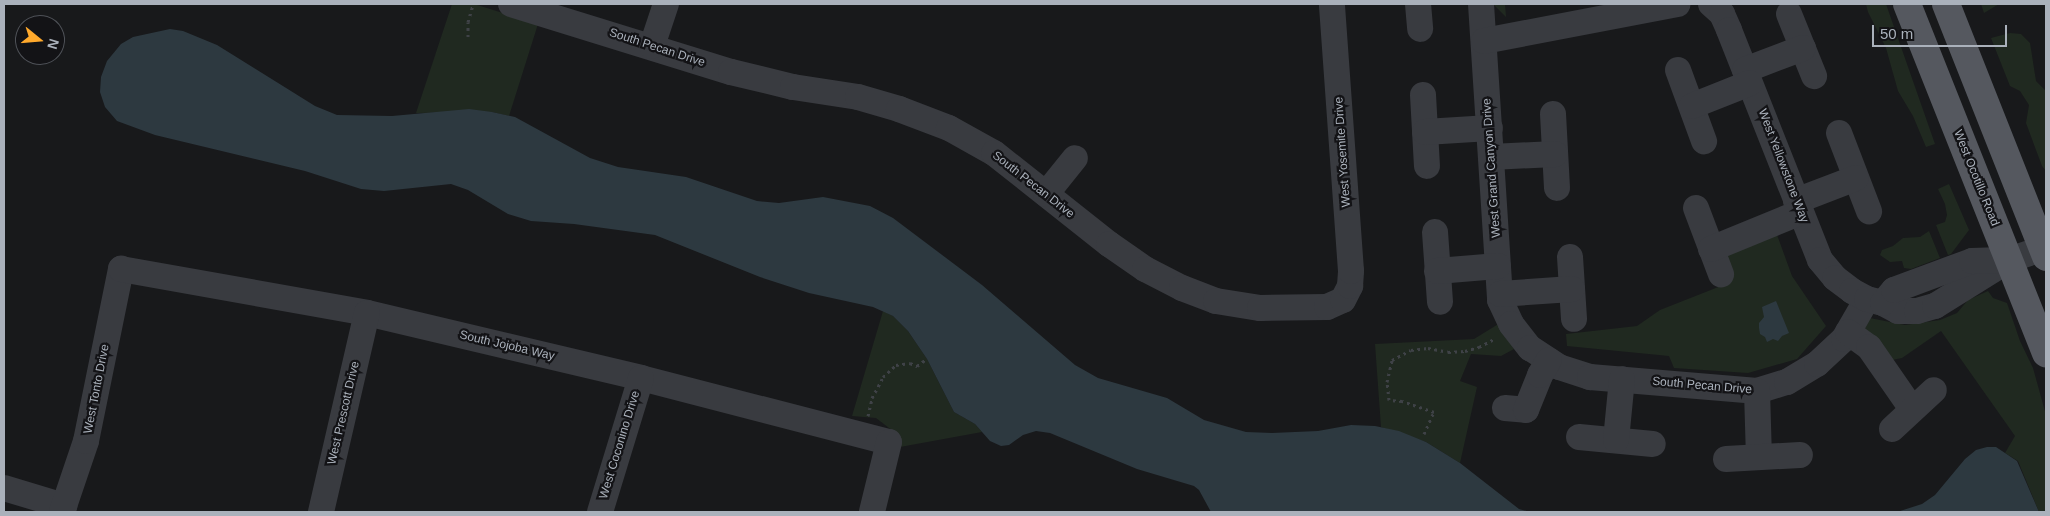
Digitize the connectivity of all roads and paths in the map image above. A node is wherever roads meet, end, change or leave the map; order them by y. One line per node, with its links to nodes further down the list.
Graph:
1 (511, 4): 14 (street, South Pecan Drive)
2 (666, 4): 14 (street)
3 (1332, 4): 48 (street, West Yosemite Drive)
4 (1482, 4): 13 (street, West Grand Canyon Drive)
5 (1678, 4): 10 (street)
6 (1713, 4): 17 (street, West Yellowstone Way)
7 (1907, 4): 40 (main road, West Ocotillo Road)
8 (1946, 4): 38 (main road)
9 (473, 5): 12 (path)
10 (1585, 12): 13 (street)
11 (1789, 14): 15 (street)
12 (468, 37)
13 (1484, 41): 22 (street, West Grand Canyon Drive)
14 (652, 46): 32 (street, South Pecan Drive)
15 (1803, 48): 17 (street); 18 (street)
16 (1678, 70): 20 (street)
17 (1748, 76): 20 (street); 33 (street, West Yellowstone Way)
18 (1814, 76)
19 (1423, 95): 23 (street)
20 (1692, 106): 25 (street)
21 (1553, 114): 26 (street)
22 (1490, 128): 23 (street); 27 (street, West Grand Canyon Drive)
23 (1425, 132): 29 (street)
24 (1839, 133): 30 (street)
25 (1704, 141)
26 (1555, 154): 27 (street); 31 (street)
27 (1491, 157): 41 (street, West Grand Canyon Drive)
28 (1075, 158): 32 (street)
29 (1427, 166)
30 (1856, 178): 33 (street); 35 (street)
31 (1557, 188)
32 (1046, 194): 48 (street, South Pecan Drive)
33 (1798, 206): 37 (street); 49 (street, West Yellowstone Way)
34 (1696, 208): 37 (street)
35 (1869, 211)
36 (1435, 232): 43 (street)
37 (1712, 249): 44 (street)
38 (2044, 252): 40 (street)
39 (1570, 257): 46 (street)
40 (2009, 260): 45 (street, South Pecan Drive); 51 (street); 56 (main road, West Ocotillo Road)
41 (1498, 266): 43 (street); 47 (street, West Grand Canyon Drive)
42 (121, 269): 52 (street, South Jojoba Way); 75 (street, West Tonto Drive)
43 (1437, 271): 50 (street)
44 (1721, 274)
45 (1923, 280): 49 (street, South Pecan Drive); 51 (street)
46 (1572, 289): 47 (street); 53 (street)
47 (1500, 294): 54 (street, West Grand Canyon Drive)
48 (1343, 300)
49 (1875, 301): 51 (street); 55 (street, South Pecan Drive)
50 (1440, 302)
51 (1935, 306)
52 (367, 313): 59 (street, South Jojoba Way); 76 (street, West Prescott Drive)
53 (1574, 319)
54 (1515, 328): 58 (street, South Pecan Drive); 66 (path)
55 (1848, 332): 62 (street, South Pecan Drive); 64 (street)
56 (2046, 353)
57 (925, 360): 67 (path)
58 (1549, 360): 60 (street, South Pecan Drive); 63 (street)
59 (641, 378): 67 (street, South Jojoba Way); 77 (street, West Coconino Drive)
60 (1622, 379): 62 (street, South Pecan Drive); 69 (street)
61 (1934, 390): 64 (street)
62 (1758, 391): 72 (street)
63 (1505, 408)
64 (1912, 409): 65 (street)
65 (1892, 429)
66 (1424, 434)
67 (864, 436): 78 (street, South Jojoba Way)
68 (1579, 437): 69 (street)
69 (1616, 440): 70 (street)
70 (1653, 444)
71 (1800, 455): 72 (street)
72 (1759, 457): 73 (street)
73 (1726, 459)
74 (4, 488): 75 (street, West Tonto Drive)
75 (63, 509)
76 (321, 512)
77 (600, 512)
78 (872, 512)

